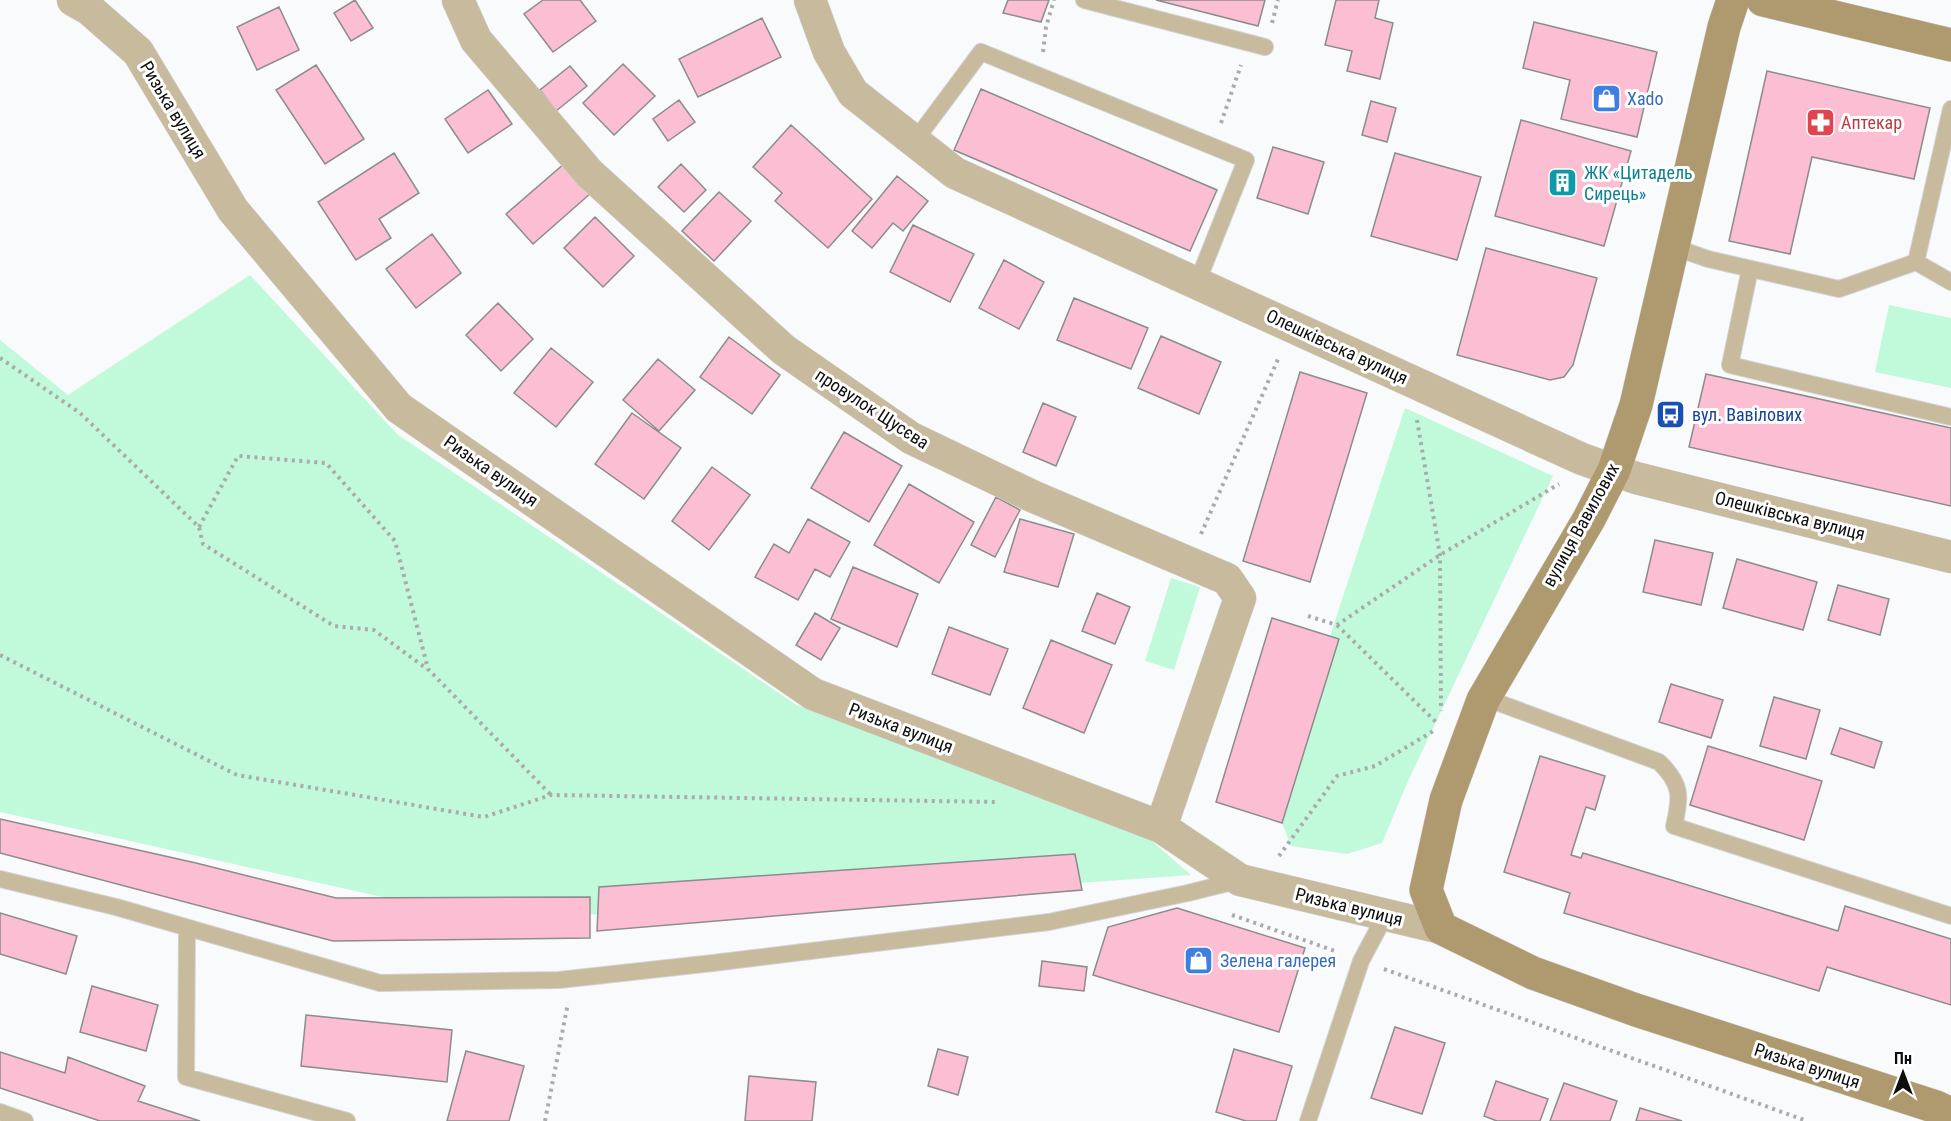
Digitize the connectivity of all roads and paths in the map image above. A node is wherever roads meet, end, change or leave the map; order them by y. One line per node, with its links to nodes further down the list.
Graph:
1 (73, 0): 36 (street, Ризька вулиця)
2 (458, 0): 27 (street, провулок Щусєва)
3 (810, 0): 12 (street, Олешківська вулиця)
4 (1054, 0): 8 (path)
5 (1084, 0): 10 (lane)
6 (1733, 0): 13 (street, вулиця Вавилових)
7 (1763, 0): 9 (street)
8 (1047, 27)
9 (1951, 45)
10 (1265, 47)
11 (1951, 109): 14 (lane)
12 (914, 142): 17 (street, Олешківська вулиця); 17 (lane)
13 (1671, 246): 15 (lane); 22 (street, вулиця Вавилових)
14 (1916, 261): 15 (lane); 16 (lane)
15 (1750, 269): 21 (lane)
16 (1951, 282)
17 (1197, 283): 22 (street, Олешківська вулиця)
18 (1284, 347): 27 (path)
19 (0, 358): 24 (path)
20 (1416, 409): 25 (path)
21 (1951, 417)
22 (1614, 470): 26 (street, Олешківська вулиця); 32 (street, вулиця Вавилових)
23 (1565, 480): 25 (path)
24 (199, 528): 31 (path); 31 (path)
25 (1440, 555): 29 (path); 33 (path)
26 (1951, 557)
27 (1189, 563): 36 (street, провулок Щусєва)
28 (1308, 616): 29 (path)
29 (1337, 624): 33 (path)
30 (0, 656): 34 (path)
31 (428, 669): 34 (path)
32 (1483, 700): 41 (lane); 43 (street, вулиця Вавилових)
33 (1441, 727): 37 (path)
34 (551, 795): 35 (path)
35 (1005, 802)
36 (1161, 827): 39 (street, Ризька вулиця)
37 (1276, 859)
38 (0, 879): 42 (lane)
39 (1240, 880): 40 (street, Ризька вулиця); 42 (lane)
40 (1384, 916): 43 (street, Ризька вулиця); 44 (lane)
41 (1951, 916)
42 (187, 928): 48 (lane)
43 (1441, 928): 46 (street, Ризька вулиця)
44 (1361, 961): 49 (lane); 50 (path)
45 (0, 1112): 47 (lane)
46 (1951, 1114)
47 (25, 1121)
48 (347, 1121)
49 (1308, 1121)
50 (1807, 1121)

